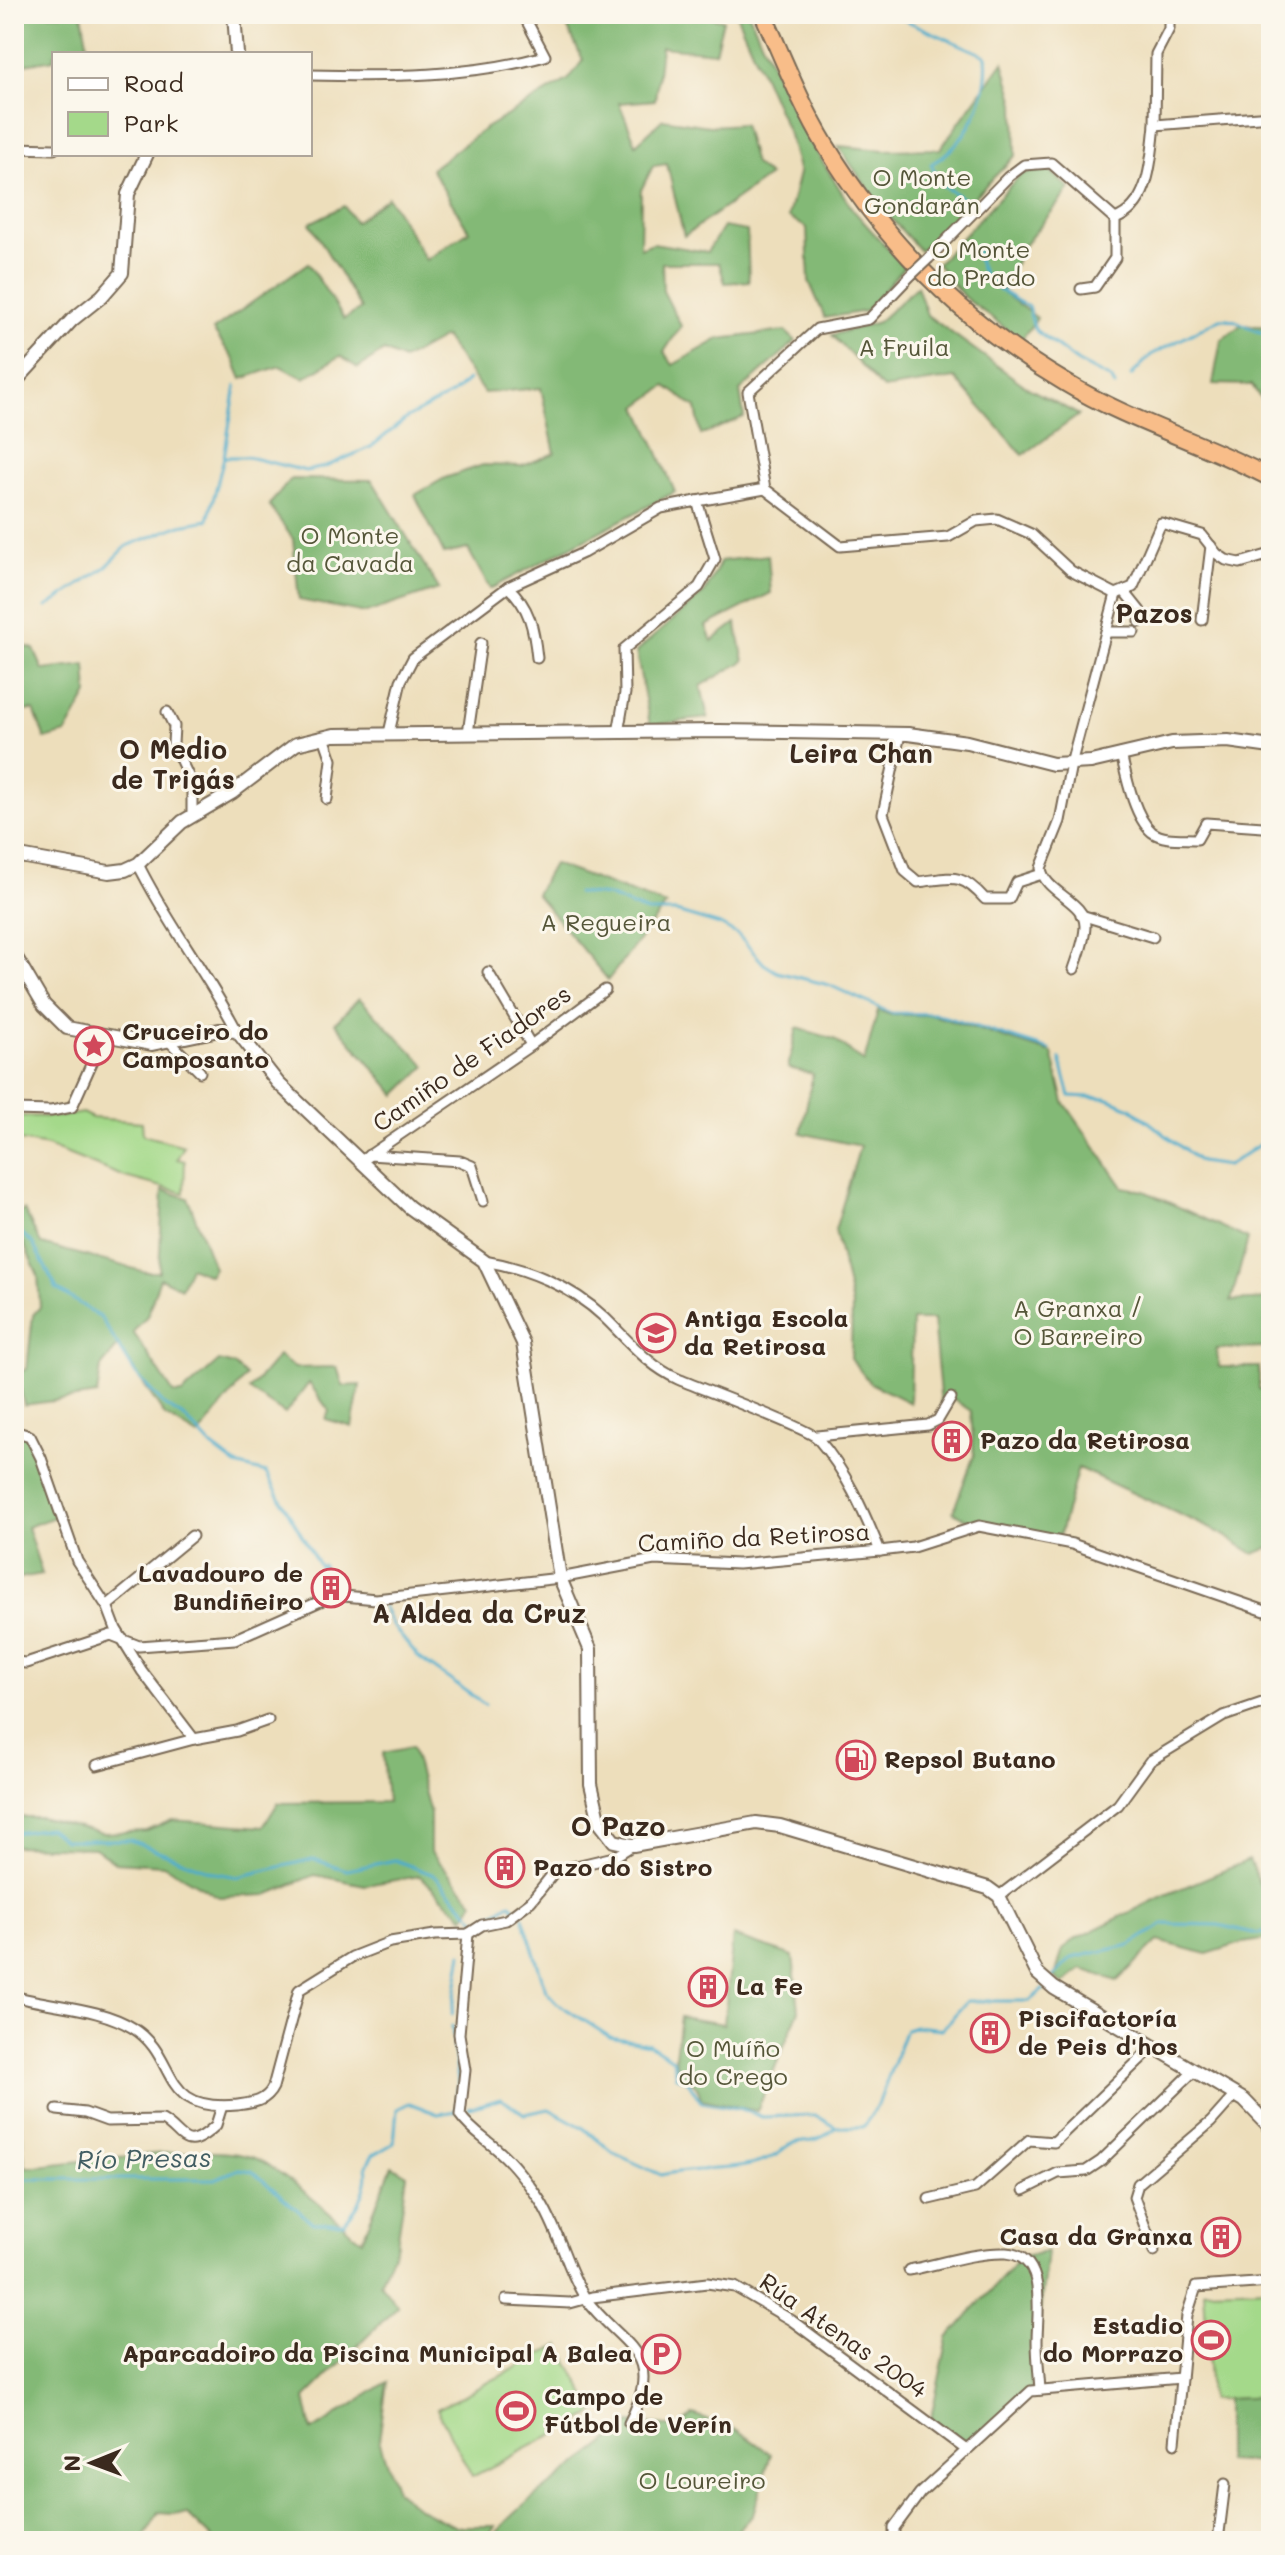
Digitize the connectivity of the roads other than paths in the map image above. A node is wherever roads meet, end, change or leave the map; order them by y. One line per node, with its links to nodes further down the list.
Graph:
1 (234, 14): 5 (street)
2 (523, 14): 6 (street)
3 (763, 14): 15 (highway)
4 (1169, 14): 8 (street)
5 (237, 52)
6 (312, 75)
7 (1271, 116): 8 (street)
8 (1155, 125): 12 (street)
9 (14, 148): 10 (street)
10 (52, 149)
11 (146, 156): 14 (street)
12 (1115, 219): 13 (street); 16 (street, bridge)
13 (1081, 289)
14 (14, 383)
15 (1271, 478)
16 (765, 489): 17 (street); 21 (street)
17 (697, 501): 20 (street); 29 (street)
18 (1211, 546): 19 (street); 21 (street); 22 (street)
19 (1271, 554)
20 (508, 587): 25 (street); 27 (street)
21 (1120, 592): 23 (street); 23 (street)
22 (1202, 620)
23 (1106, 632): 34 (street)
24 (481, 643): 28 (street)
25 (537, 658)
26 (167, 712): 36 (street)
27 (389, 733): 28 (street); 31 (street)
28 (468, 733): 29 (street)
29 (618, 733): 30 (street)
30 (900, 734): 34 (street); 40 (street)
31 (324, 737): 35 (street); 36 (street)
32 (1271, 747): 33 (street)
33 (1121, 754): 34 (street); 37 (street)
34 (1071, 764): 40 (street)
35 (327, 799)
36 (192, 816): 39 (street)
37 (1263, 827)
38 (14, 855): 39 (street)
39 (138, 864): 47 (street)
40 (1042, 874): 41 (street)
41 (1081, 915): 42 (street); 44 (street)
42 (1153, 937)
43 (14, 954): 48 (street)
44 (1074, 969)
45 (488, 972): 50 (street)
46 (605, 990): 50 (street, Camiño de Fiadores)
47 (237, 1031): 49 (street); 53 (street)
48 (103, 1038): 49 (street); 52 (street)
49 (169, 1041): 51 (street)
50 (531, 1045): 53 (street, Camiño de Fiadores)
51 (200, 1072)
52 (14, 1110)
53 (365, 1158): 54 (street); 55 (street)
54 (483, 1201)
55 (484, 1261): 58 (street); 61 (street)
56 (951, 1398): 58 (street)
57 (14, 1431): 62 (street)
58 (817, 1436): 60 (street)
59 (192, 1536): 62 (street)
60 (880, 1551): 61 (street, Camiño da Retirosa); 63 (street, Camiño da Retirosa)
61 (560, 1578): 64 (street, Camiño da Retirosa); 70 (street)
62 (107, 1606): 64 (street)
63 (1271, 1613)
64 (127, 1641): 65 (street, Camiño da Retirosa); 68 (street)
65 (14, 1662)
66 (1271, 1700): 71 (street)
67 (268, 1720): 68 (street)
68 (194, 1739): 69 (street)
69 (97, 1765)
70 (633, 1845): 71 (street); 72 (street)
71 (999, 1896): 74 (street)
72 (468, 1934): 77 (street); 85 (street)
73 (14, 1996): 77 (street)
74 (1154, 2046): 75 (street); 81 (street)
75 (1195, 2070): 76 (street); 80 (street)
76 (1235, 2095): 79 (street); 82 (street)
77 (222, 2106): 78 (street)
78 (57, 2110)
79 (1271, 2128)
80 (1024, 2190)
81 (929, 2199)
82 (1154, 2251)
83 (909, 2270): 88 (street)
84 (1271, 2282): 87 (street)
85 (589, 2298): 86 (street, Rúa Atenas 2004); 89 (street); 91 (street, Rúa Atenas 2004)
86 (506, 2300)
87 (1181, 2378): 88 (street); 90 (street)
88 (1040, 2390): 91 (street)
89 (629, 2423)
90 (1175, 2443)
91 (965, 2449): 93 (street)
92 (1225, 2484): 94 (street)
93 (894, 2541)
94 (1218, 2541)

